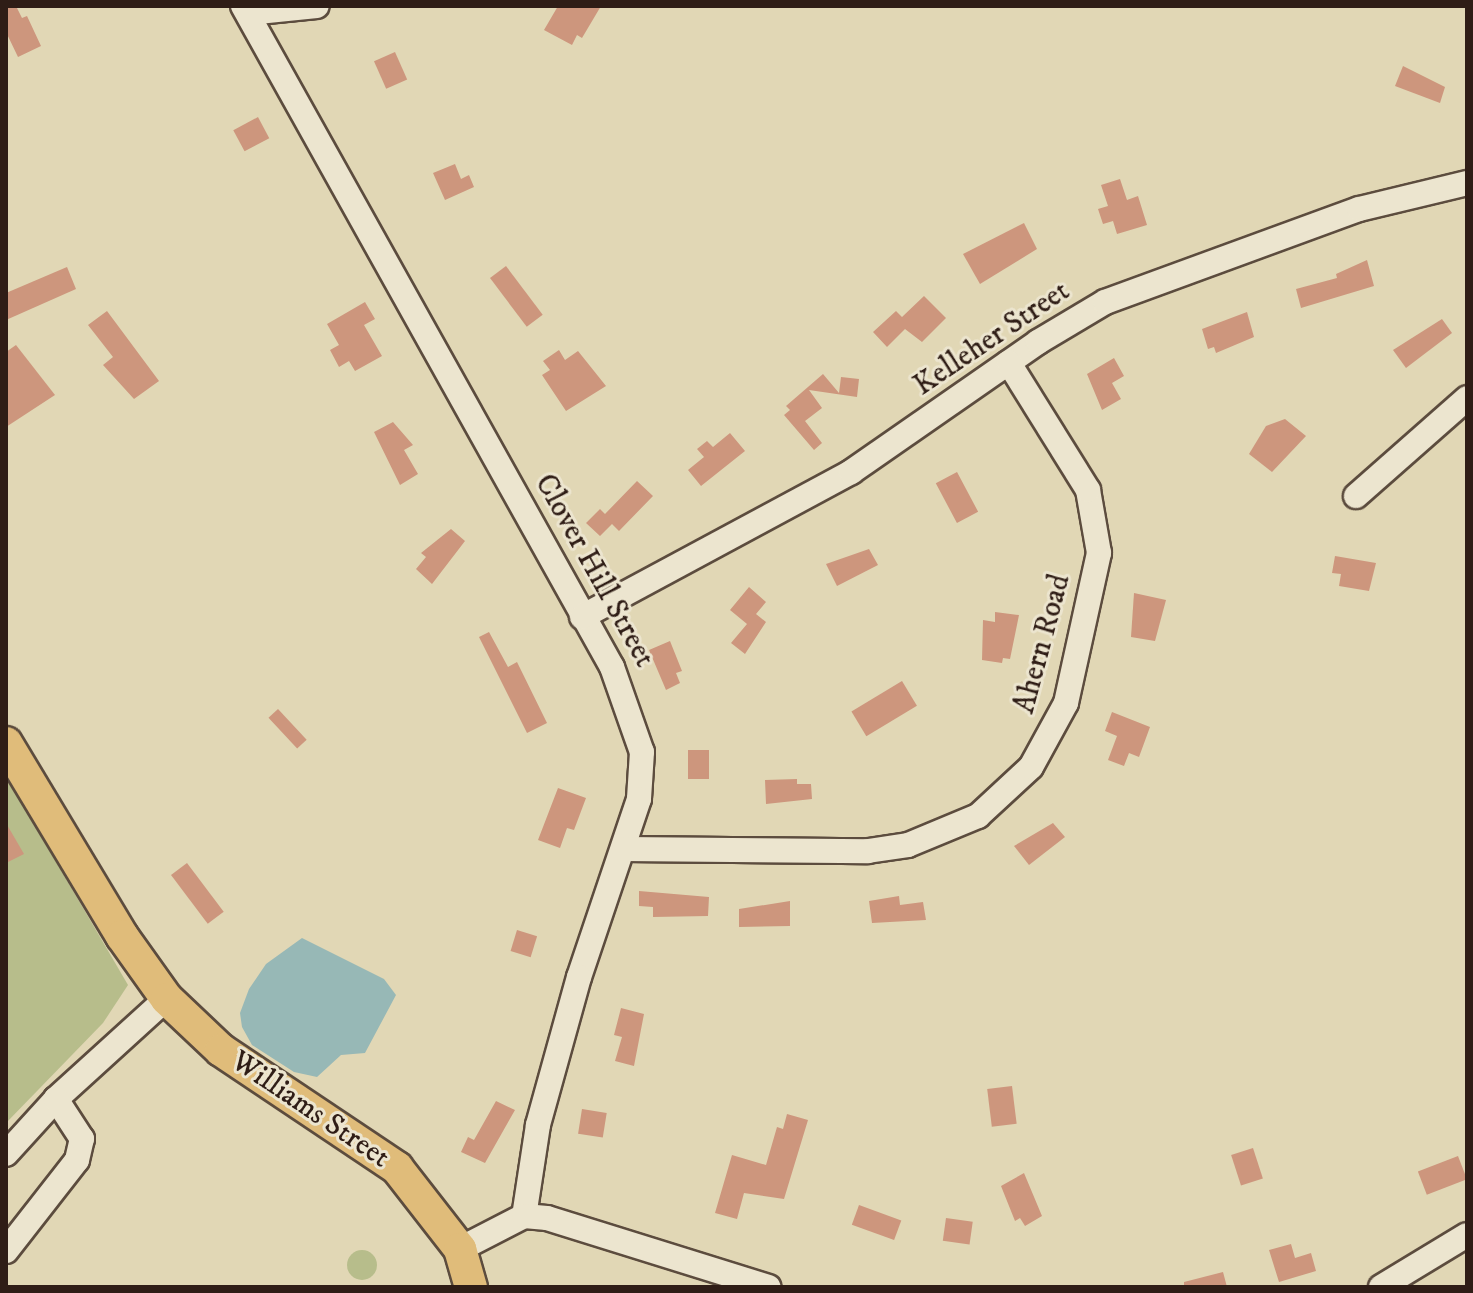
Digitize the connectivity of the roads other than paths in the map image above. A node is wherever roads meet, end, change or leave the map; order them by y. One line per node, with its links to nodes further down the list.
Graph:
1 (317, 6): 2 (street)
2 (246, 9): 7 (street, Clover Hill Street)
3 (1467, 183): 4 (street, Kelleher Street)
4 (1009, 363): 7 (street, Kelleher Street); 9 (street, Ahern Road)
5 (1467, 398): 6 (street)
6 (1356, 496)
7 (582, 617): 9 (street, Clover Hill Street)
8 (6, 743): 10 (main road, Williams Street)
9 (624, 849): 13 (street, Clover Hill Street)
10 (167, 998): 11 (street); 15 (main road, Williams Street)
11 (56, 1099): 12 (street); 16 (street)
12 (6, 1154)
13 (524, 1216): 15 (street); 18 (street)
14 (1467, 1235): 19 (street)
15 (460, 1249): 17 (main road)
16 (6, 1251)
17 (471, 1287)
18 (768, 1287)
19 (1381, 1287)

